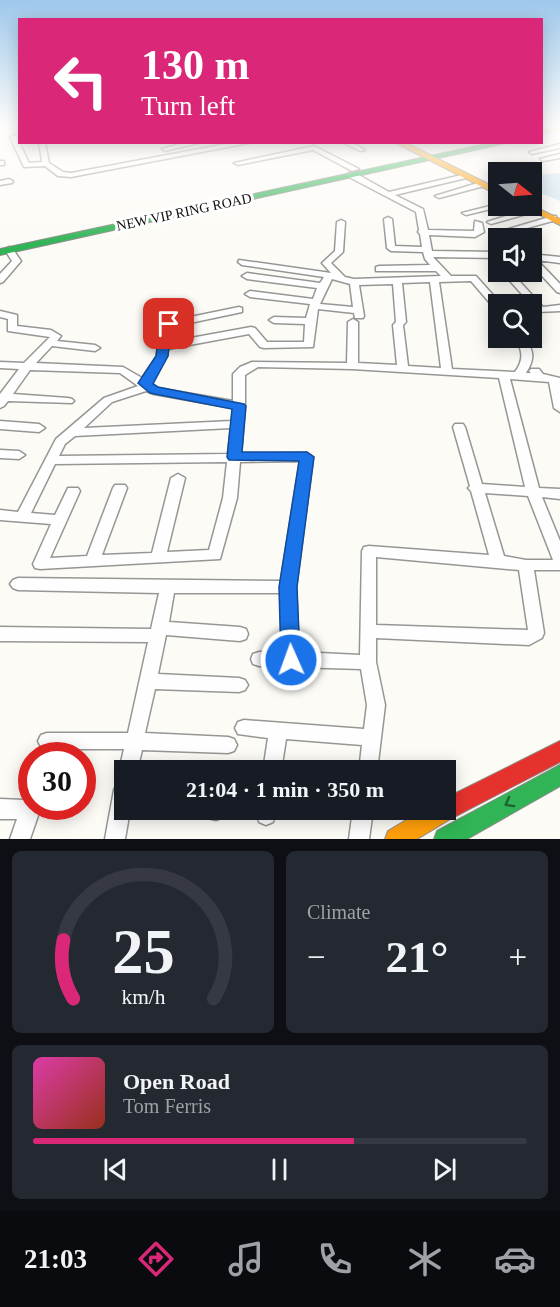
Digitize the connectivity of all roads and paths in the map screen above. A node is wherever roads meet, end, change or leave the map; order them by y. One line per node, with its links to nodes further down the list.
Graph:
1 (49, 166): 2 (street)
2 (124, 166)
3 (343, 166): 9 (street)
4 (375, 166): 9 (main road, NEW VIP RING ROAD)
5 (385, 166): 9 (main road, NEW VIP RING ROAD)
6 (449, 166): 8 (main road)
7 (458, 166): 8 (main road)
8 (461, 171): 10 (main road); 11 (main road); 13 (street)
9 (353, 172): 13 (street); 26 (main road, NEW VIP RING ROAD)
10 (488, 182)
11 (481, 184): 12 (main road); 14 (street)
12 (488, 187)
13 (389, 194): 25 (street)
14 (439, 196)
15 (488, 208): 17 (street)
16 (542, 212): 20 (main road)
17 (466, 213)
18 (506, 216): 22 (street)
19 (388, 219): 27 (street)
20 (558, 219): 24 (street)
21 (341, 222): 40 (street)
22 (491, 222)
23 (478, 223): 25 (street)
24 (518, 228)
25 (422, 232): 27 (street)
26 (3, 248): 39 (street)
27 (427, 252): 28 (street); 32 (street)
28 (488, 254)
29 (542, 259): 30 (street)
30 (560, 260)
31 (242, 262): 35 (street)
32 (438, 268): 33 (street); 38 (street)
33 (379, 269)
34 (542, 270): 44 (street)
35 (329, 275): 40 (street); 43 (street)
36 (247, 276): 43 (street)
37 (434, 279): 38 (street); 41 (street); 65 (street)
38 (448, 279): 47 (street)
39 (0, 280)
40 (349, 280): 41 (street); 53 (street)
41 (397, 280): 64 (street)
42 (514, 282): 46 (street)
43 (323, 286): 48 (street)
44 (560, 290)
45 (250, 294): 48 (street)
46 (523, 294)
47 (488, 295)
48 (315, 304): 53 (street); 55 (street)
49 (560, 308): 51 (street)
50 (239, 310): 57 (street)
51 (542, 310)
52 (0, 314): 56 (street)
53 (357, 317): 62 (street)
54 (274, 320): 55 (street)
55 (311, 321): 57 (street)
56 (49, 343): 58 (street); 63 (street)
57 (165, 346): 70 (street)
58 (95, 348)
59 (527, 348): 60 (street)
60 (529, 362): 67 (street); 68 (street)
61 (0, 364): 63 (street)
62 (352, 366): 64 (street); 73 (street)
63 (26, 368): 70 (street); 71 (street)
64 (404, 370): 65 (street)
65 (447, 372): 66 (street)
66 (504, 376): 67 (street); 88 (street)
67 (518, 376): 68 (street)
68 (539, 377): 69 (street)
69 (557, 381): 74 (street)
70 (146, 385): 73 (street); 79 (street)
71 (2, 399): 72 (street)
72 (68, 401)
73 (239, 406): 75 (street)
74 (560, 408)
75 (237, 424): 79 (street); 82 (street)
76 (0, 425): 78 (street)
77 (459, 427): 86 (street)
78 (39, 428)
79 (72, 432): 83 (street)
80 (0, 454): 81 (street)
81 (19, 455)
82 (234, 457): 83 (street); 93 (street); 101 (street)
83 (51, 460): 91 (street)
84 (178, 478): 93 (street)
85 (120, 488): 96 (street)
86 (476, 489): 88 (street); 95 (street)
87 (73, 491): 92 (street)
88 (533, 492): 89 (street); 94 (street)
89 (560, 494)
90 (0, 515): 91 (street)
91 (22, 517): 92 (street)
92 (60, 520): 96 (street)
93 (158, 558): 96 (street)
94 (560, 559)
95 (498, 561): 97 (street); 102 (street)
96 (92, 562)
97 (526, 566): 98 (street); 102 (street)
98 (560, 566)
99 (18, 584): 100 (street)
100 (168, 586): 101 (street); 103 (street)
101 (288, 587): 107 (street)
102 (368, 631): 108 (street)
103 (158, 632): 104 (street); 105 (street); 109 (street)
104 (0, 634)
105 (240, 634)
106 (259, 659): 107 (street)
107 (291, 660): 108 (street)
108 (368, 662): 113 (street)
109 (147, 681): 110 (street); 115 (street)
110 (239, 685)
111 (244, 728): 112 (street)
112 (278, 730): 113 (street); 119 (street)
113 (372, 738): 120 (street)
114 (46, 741): 115 (street)
115 (134, 741): 116 (street); 118 (street)
116 (228, 745)
117 (560, 751): 122 (main road)
118 (130, 760)
119 (274, 760)
120 (369, 760)
121 (560, 775): 133 (main road, one-way to 133)
122 (456, 804)
123 (18, 807): 124 (street)
124 (0, 808)
125 (27, 820): 129 (street)
126 (119, 820): 130 (street)
127 (362, 820): 131 (street)
128 (428, 820): 132 (main road)
129 (20, 839)
130 (115, 839)
131 (359, 839)
132 (396, 839)
133 (445, 839)

